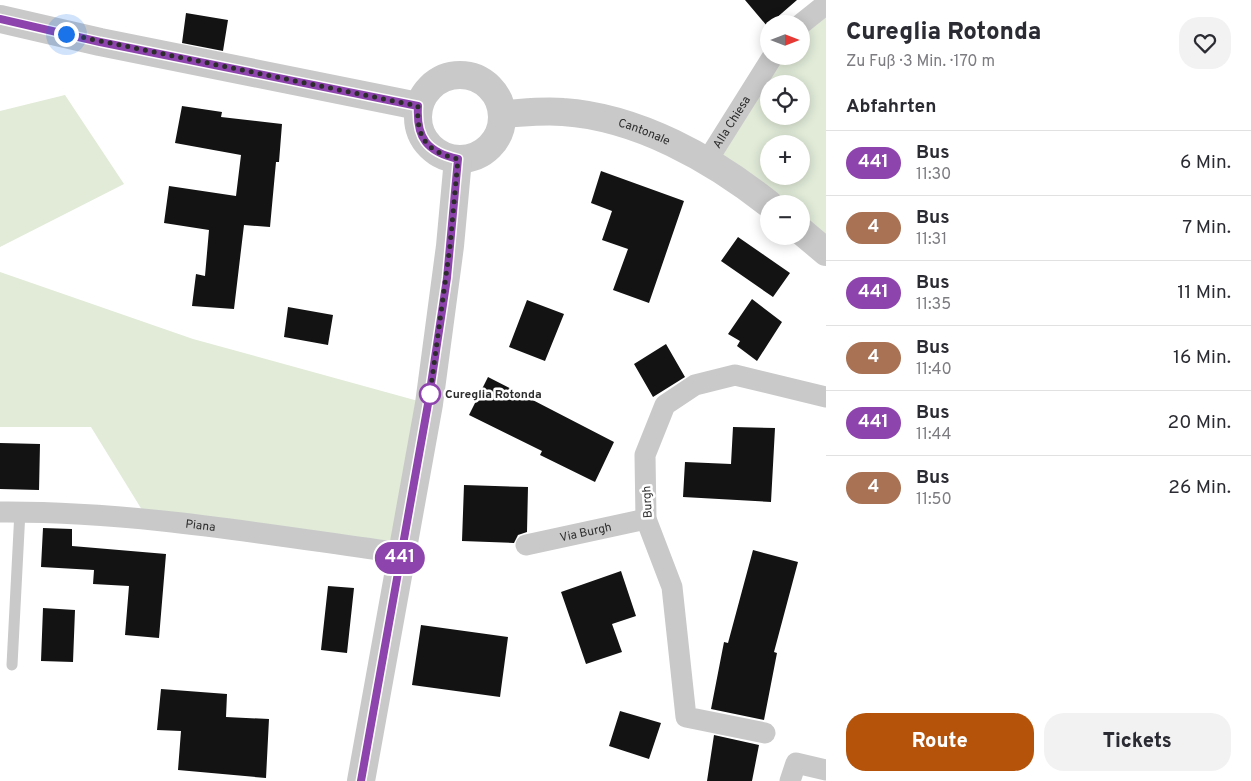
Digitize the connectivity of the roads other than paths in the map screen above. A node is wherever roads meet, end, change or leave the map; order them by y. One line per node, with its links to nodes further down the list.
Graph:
1 (826, 4): 2 (street)
2 (810, 17)
3 (0, 19): 5 (street)
4 (767, 65): 8 (street, Alla Chiesa)
5 (418, 106): 6 (street); 7 (street)
6 (502, 114): 7 (street); 8 (street, Cantonale)
7 (458, 159): 16 (street)
8 (707, 161): 9 (street, Cantonale)
9 (760, 196)
10 (810, 239): 11 (street)
11 (826, 252)
12 (826, 397): 14 (street, Burgh)
13 (10, 511): 16 (street, Piana); 17 (lane)
14 (646, 519): 15 (street, Via Burgh); 18 (street, Burgh)
15 (526, 545)
16 (401, 553): 20 (street)
17 (12, 665)
18 (765, 733)
19 (826, 770): 21 (street)
20 (361, 781)
21 (790, 781)

